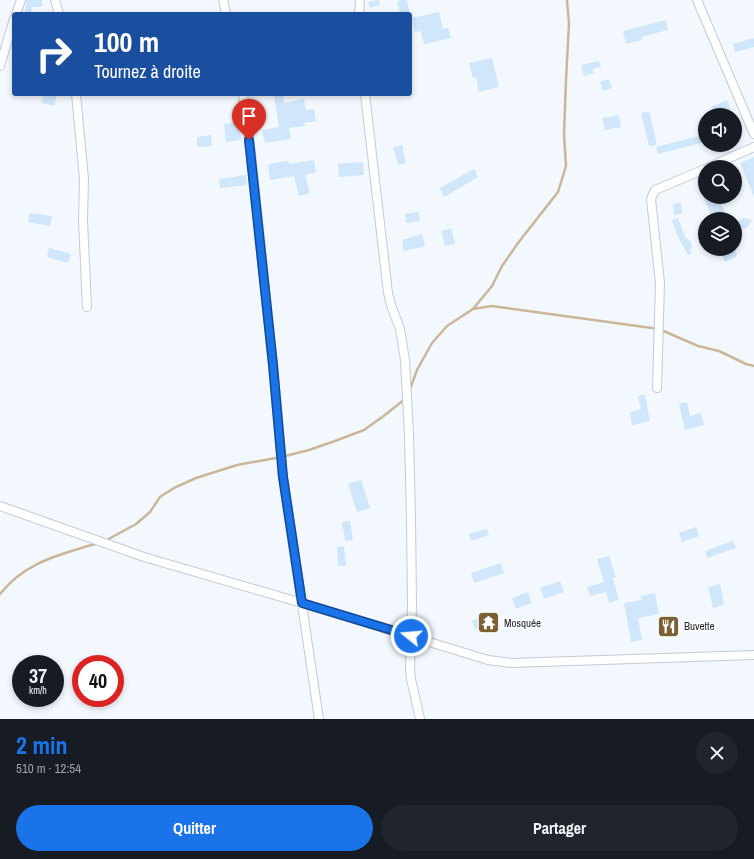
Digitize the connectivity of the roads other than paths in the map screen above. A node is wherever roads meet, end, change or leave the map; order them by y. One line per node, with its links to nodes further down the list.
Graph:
1 (21, 0): 6 (street)
2 (55, 0): 7 (street)
3 (223, 0): 8 (street)
4 (360, 0): 9 (street)
5 (697, 0): 15 (street)
6 (17, 12)
7 (58, 12)
8 (226, 12)
9 (359, 12)
10 (12, 26): 11 (street)
11 (0, 66)
12 (76, 96): 19 (street)
13 (243, 96): 22 (street)
14 (365, 96): 23 (street)
15 (754, 134)
16 (754, 147): 17 (street)
17 (725, 160)
18 (698, 172): 20 (street)
19 (87, 307)
20 (657, 388)
21 (0, 506): 22 (street)
22 (302, 603): 23 (street); 25 (street)
23 (411, 636): 24 (street); 26 (street)
24 (754, 655)
25 (319, 719)
26 (420, 719)

